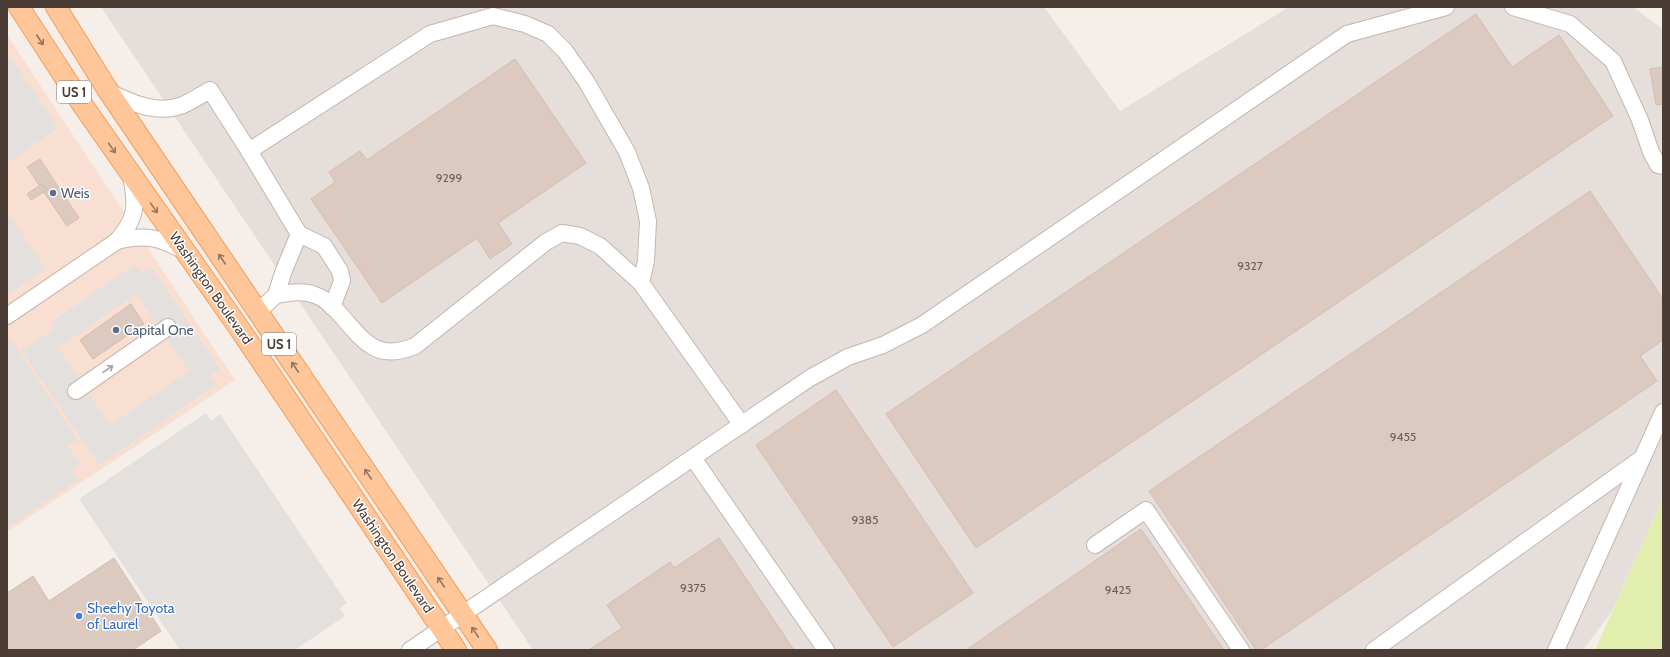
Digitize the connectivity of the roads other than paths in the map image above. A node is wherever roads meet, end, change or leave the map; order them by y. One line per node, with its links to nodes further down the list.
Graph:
1 (19, 7): 8 (main road, Washington Boulevard / US 1, one-way to 8)
2 (56, 7): 5 (main road, Washington Boulevard / US 1)
3 (1446, 7): 20 (street)
4 (1513, 7): 7 (street)
5 (109, 92): 6 (street); 15 (main road, Washington Boulevard / US 1, one-way to 5)
6 (249, 151): 9 (street); 12 (street)
7 (1663, 166)
8 (131, 176): 10 (street); 11 (main road, Washington Boulevard / US 1, one-way to 11)
9 (299, 234): 13 (street); 14 (street)
10 (117, 241): 11 (street); 16 (street)
11 (184, 251): 25 (main road, Washington Boulevard / US 1)
12 (641, 283): 14 (street); 20 (street)
13 (276, 295): 14 (street); 15 (street)
14 (332, 307)
15 (258, 312): 24 (main road, Washington Boulevard / US 1, one-way to 15)
16 (7, 316)
17 (168, 327): 18 (street, one-way to 17)
18 (76, 391)
19 (1663, 412): 22 (street)
20 (742, 425): 21 (street)
21 (693, 458): 24 (street); 29 (street)
22 (1642, 458): 31 (street); 32 (street)
23 (1095, 545): 30 (street)
24 (463, 614): 25 (street); 28 (main road, Washington Boulevard / US 1, one-way to 24)
25 (442, 629): 26 (street); 27 (main road, Washington Boulevard / US 1)
26 (410, 650)
27 (456, 650)
28 (487, 650)
29 (826, 650)
30 (1241, 650)
31 (1374, 650)
32 (1556, 650)

